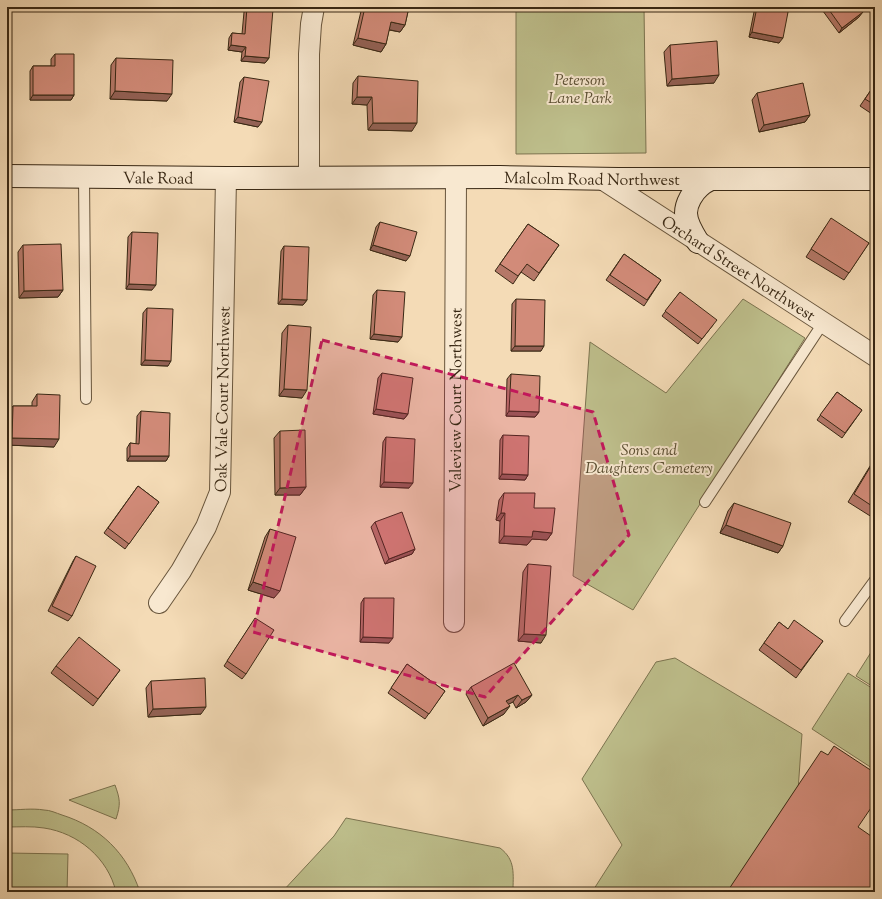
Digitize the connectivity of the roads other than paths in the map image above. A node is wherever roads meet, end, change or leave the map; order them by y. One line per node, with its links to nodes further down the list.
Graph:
1 (314, 7): 5 (street)
2 (7, 176): 3 (main road, Vale Road)
3 (84, 177): 4 (main road, Vale Road); 13 (lane)
4 (226, 178): 5 (main road, Vale Road); 16 (street, Oak Vale Court Northwest)
5 (309, 178): 6 (main road, Malcolm Road Northwest)
6 (456, 178): 7 (main road, Malcolm Road Northwest); 18 (street, Valeview Court Northwest)
7 (602, 179): 8 (main road, Malcolm Road Northwest); 10 (street, Orchard Street Northwest)
8 (711, 179): 9 (main road, Malcolm Road Northwest); 10 (main road)
9 (875, 179)
10 (698, 242): 11 (street, Orchard Street Northwest)
11 (823, 323): 12 (street, Orchard Street Northwest); 14 (lane)
12 (875, 356)
13 (86, 399)
14 (705, 502)
15 (875, 580): 17 (lane)
16 (159, 603)
17 (845, 621)
18 (454, 622)

